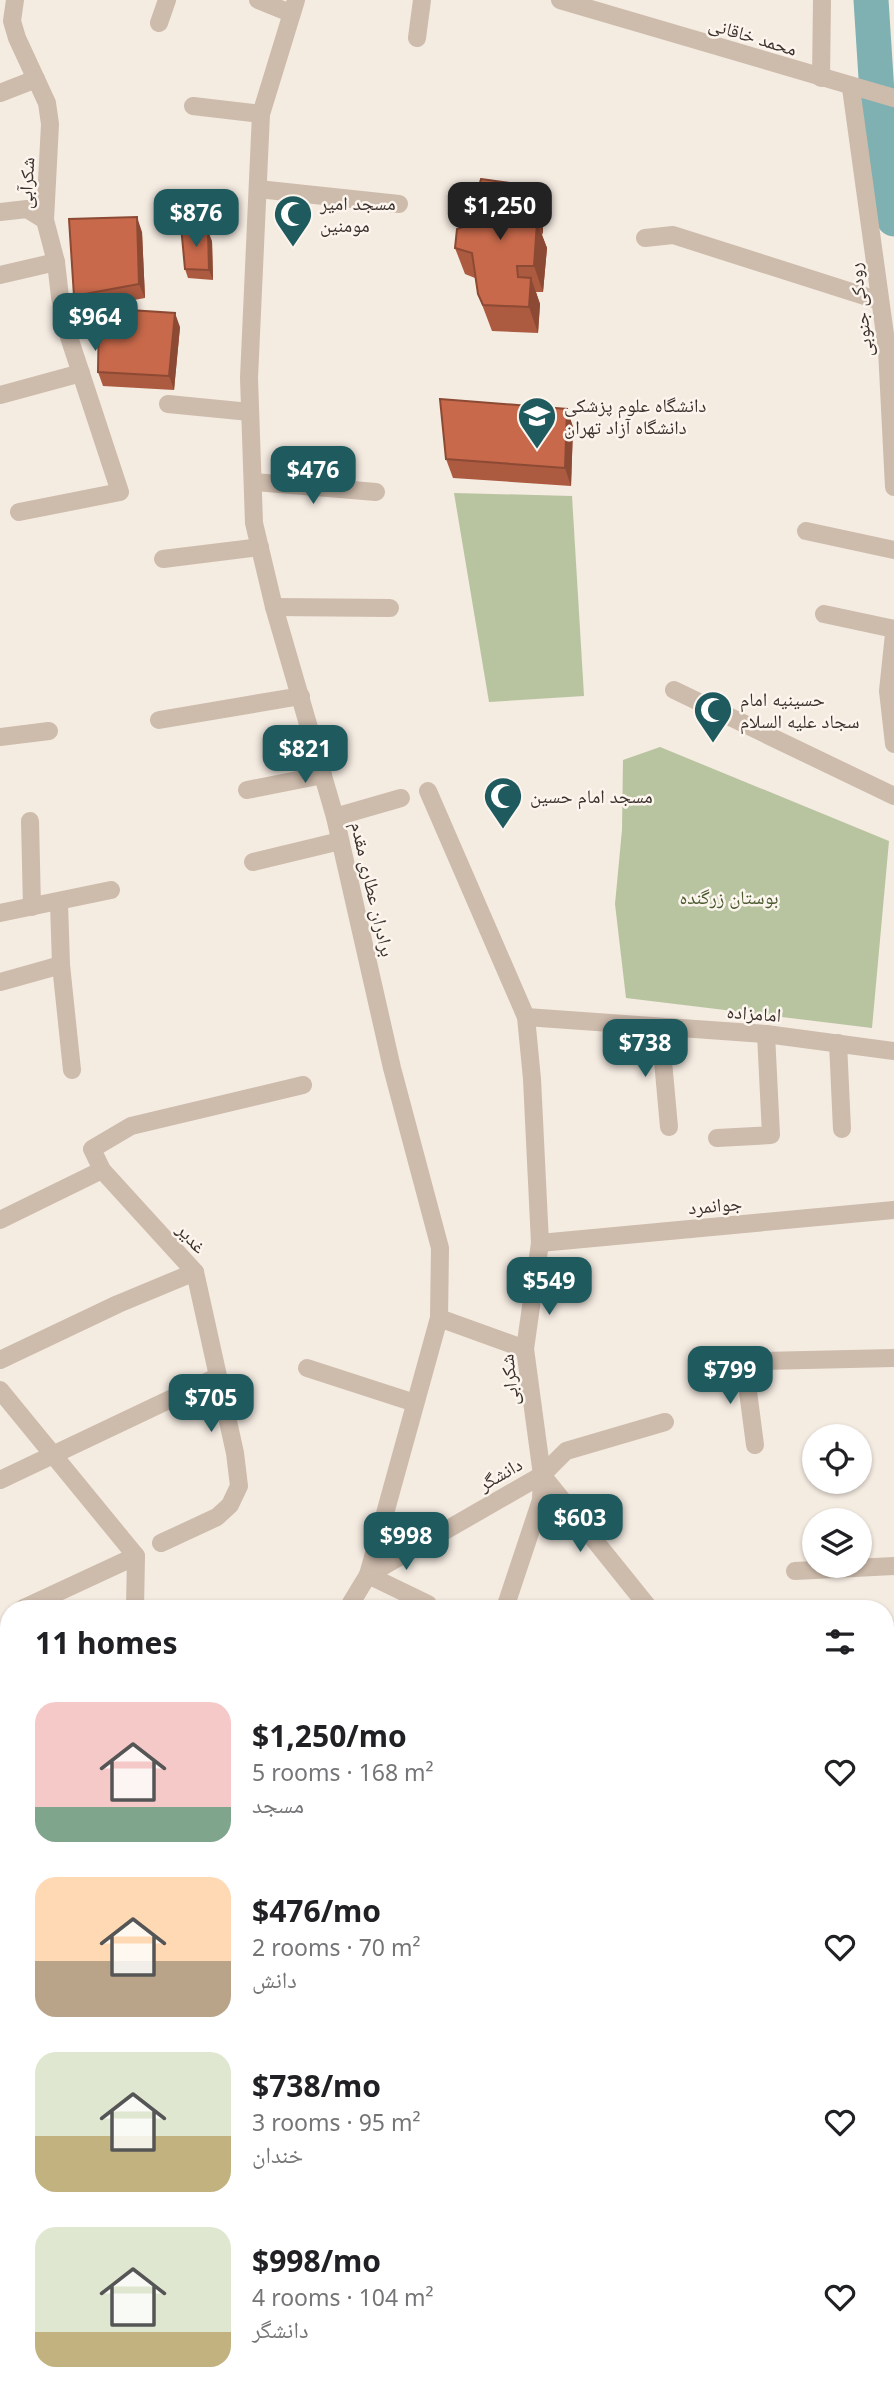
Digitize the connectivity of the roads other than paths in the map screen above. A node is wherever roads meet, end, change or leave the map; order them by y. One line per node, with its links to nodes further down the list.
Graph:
1 (15, 0): 11 (street, شکرآبی)
2 (167, 0): 8 (street)
3 (258, 0): 7 (street)
4 (422, 0): 9 (street)
5 (560, 0): 10 (street, محمد خاقانی)
6 (822, 0): 10 (street)
7 (293, 7): 16 (street, برادران عطاری مقدم)
8 (159, 23)
9 (416, 37)
10 (821, 78): 12 (street, محمد خاقانی)
11 (36, 79): 13 (street); 20 (street, شکرآبی)
12 (851, 88): 14 (street, محمد خاقانی); 24 (street, رودکی جنوبی)
13 (0, 93)
14 (894, 98)
15 (193, 106): 16 (street)
16 (261, 114): 17 (street, برادران عطاری مقدم)
17 (258, 190): 18 (street); 28 (street, برادران عطاری مقدم)
18 (399, 204)
19 (0, 212): 20 (street)
20 (45, 220): 22 (street, شکرآبی)
21 (645, 238): 24 (street)
22 (55, 262): 23 (street); 25 (street, شکرآبی)
23 (0, 275)
24 (880, 301): 30 (street, رودکی جنوبی)
25 (81, 373): 26 (street); 32 (street, شکرآبی)
26 (0, 395)
27 (168, 404): 28 (street)
28 (250, 412): 29 (street, برادران عطاری مقدم)
29 (254, 482): 31 (street); 34 (street, برادران عطاری مقدم)
30 (894, 486)
31 (376, 492)
32 (19, 512)
33 (806, 531): 35 (street)
34 (260, 547): 36 (street); 37 (street, برادران عطاری مقدم)
35 (894, 550)
36 (163, 559)
37 (274, 607): 38 (street); 43 (street, برادران عطاری مقدم)
38 (390, 608)
39 (824, 614): 40 (street)
40 (894, 629)
41 (894, 635): 47 (street)
42 (674, 690): 51 (street)
43 (301, 696): 44 (street); 48 (street, برادران عطاری مقدم)
44 (159, 720)
45 (49, 731): 46 (street)
46 (0, 737)
47 (894, 744)
48 (323, 775): 49 (street); 53 (street, برادران عطاری مقدم)
49 (247, 790)
50 (428, 791): 63 (street)
51 (894, 796)
52 (401, 799): 53 (street)
53 (335, 817): 55 (street, برادران عطاری مقدم)
54 (30, 821): 59 (street)
55 (340, 841): 56 (street); 78 (street, برادران عطاری مقدم)
56 (253, 862)
57 (111, 890): 58 (street)
58 (59, 903): 59 (street); 61 (street)
59 (32, 907): 60 (street)
60 (0, 913)
61 (61, 964): 62 (street); 68 (street)
62 (0, 982)
63 (526, 1017): 64 (street, امامزاده); 76 (street, شکرابی)
64 (660, 1028): 65 (street, امامزاده); 70 (street)
65 (766, 1034): 66 (street, امامزاده); 72 (street)
66 (838, 1043): 67 (street, امامزاده); 71 (street)
67 (894, 1051)
68 (72, 1070)
69 (303, 1085): 73 (street, غدیر)
70 (669, 1127)
71 (842, 1129)
72 (717, 1138)
73 (102, 1170): 75 (street); 77 (street, غدیر)
74 (894, 1210): 76 (street, جوانمرد)
75 (0, 1220)
76 (540, 1243): 79 (street, شکرابی)
77 (195, 1272): 81 (street); 85 (street, غدیر)
78 (439, 1318): 79 (street); 87 (street, برادران عطاری مقدم)
79 (524, 1349): 91 (street, شکرابی)
80 (894, 1358): 82 (street)
81 (0, 1360)
82 (744, 1361): 83 (street); 89 (street)
83 (718, 1362)
84 (307, 1368): 87 (street)
85 (217, 1377): 90 (street); 93 (street, غدیر)
86 (0, 1390): 90 (street)
87 (415, 1403): 97 (street, برادران عطاری مقدم)
88 (665, 1422): 91 (street, دانشگر)
89 (755, 1445)
90 (54, 1454): 92 (street); 94 (street)
91 (542, 1475): 97 (street, دانشگر); 102 (street, شکرابی); 103 (street)
92 (0, 1480)
93 (161, 1543)
94 (136, 1556): 98 (street); 99 (street)
95 (894, 1566): 96 (street)
96 (795, 1571)
97 (368, 1575): 100 (street, دانشگر); 101 (street)
98 (41, 1600)
99 (135, 1600)
100 (353, 1600)
101 (420, 1600)
102 (508, 1600)
103 (643, 1600)

